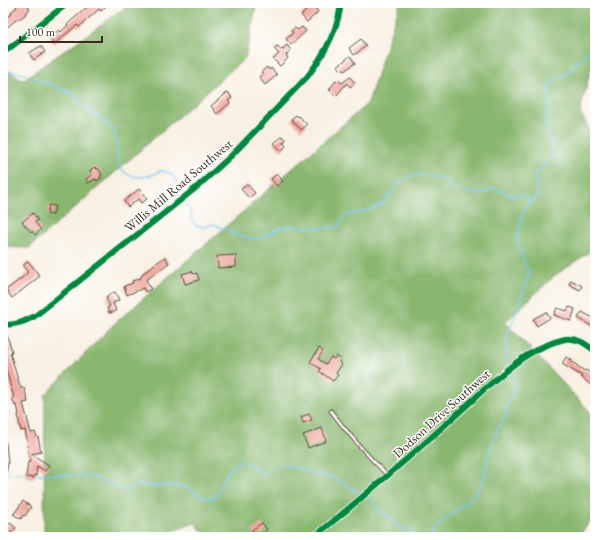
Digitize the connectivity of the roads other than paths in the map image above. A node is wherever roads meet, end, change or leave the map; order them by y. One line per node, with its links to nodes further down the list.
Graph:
1 (68, 3): 3 (street)
2 (341, 3): 4 (street, Willis Mill Road Southwest)
3 (3, 53)
4 (3, 325)
5 (595, 351): 9 (street, Dodson Drive Southwest)
6 (332, 410): 9 (lane)
7 (3, 444): 8 (street)
8 (3, 475)
9 (388, 476): 10 (street, Dodson Drive Southwest)
10 (314, 537)

